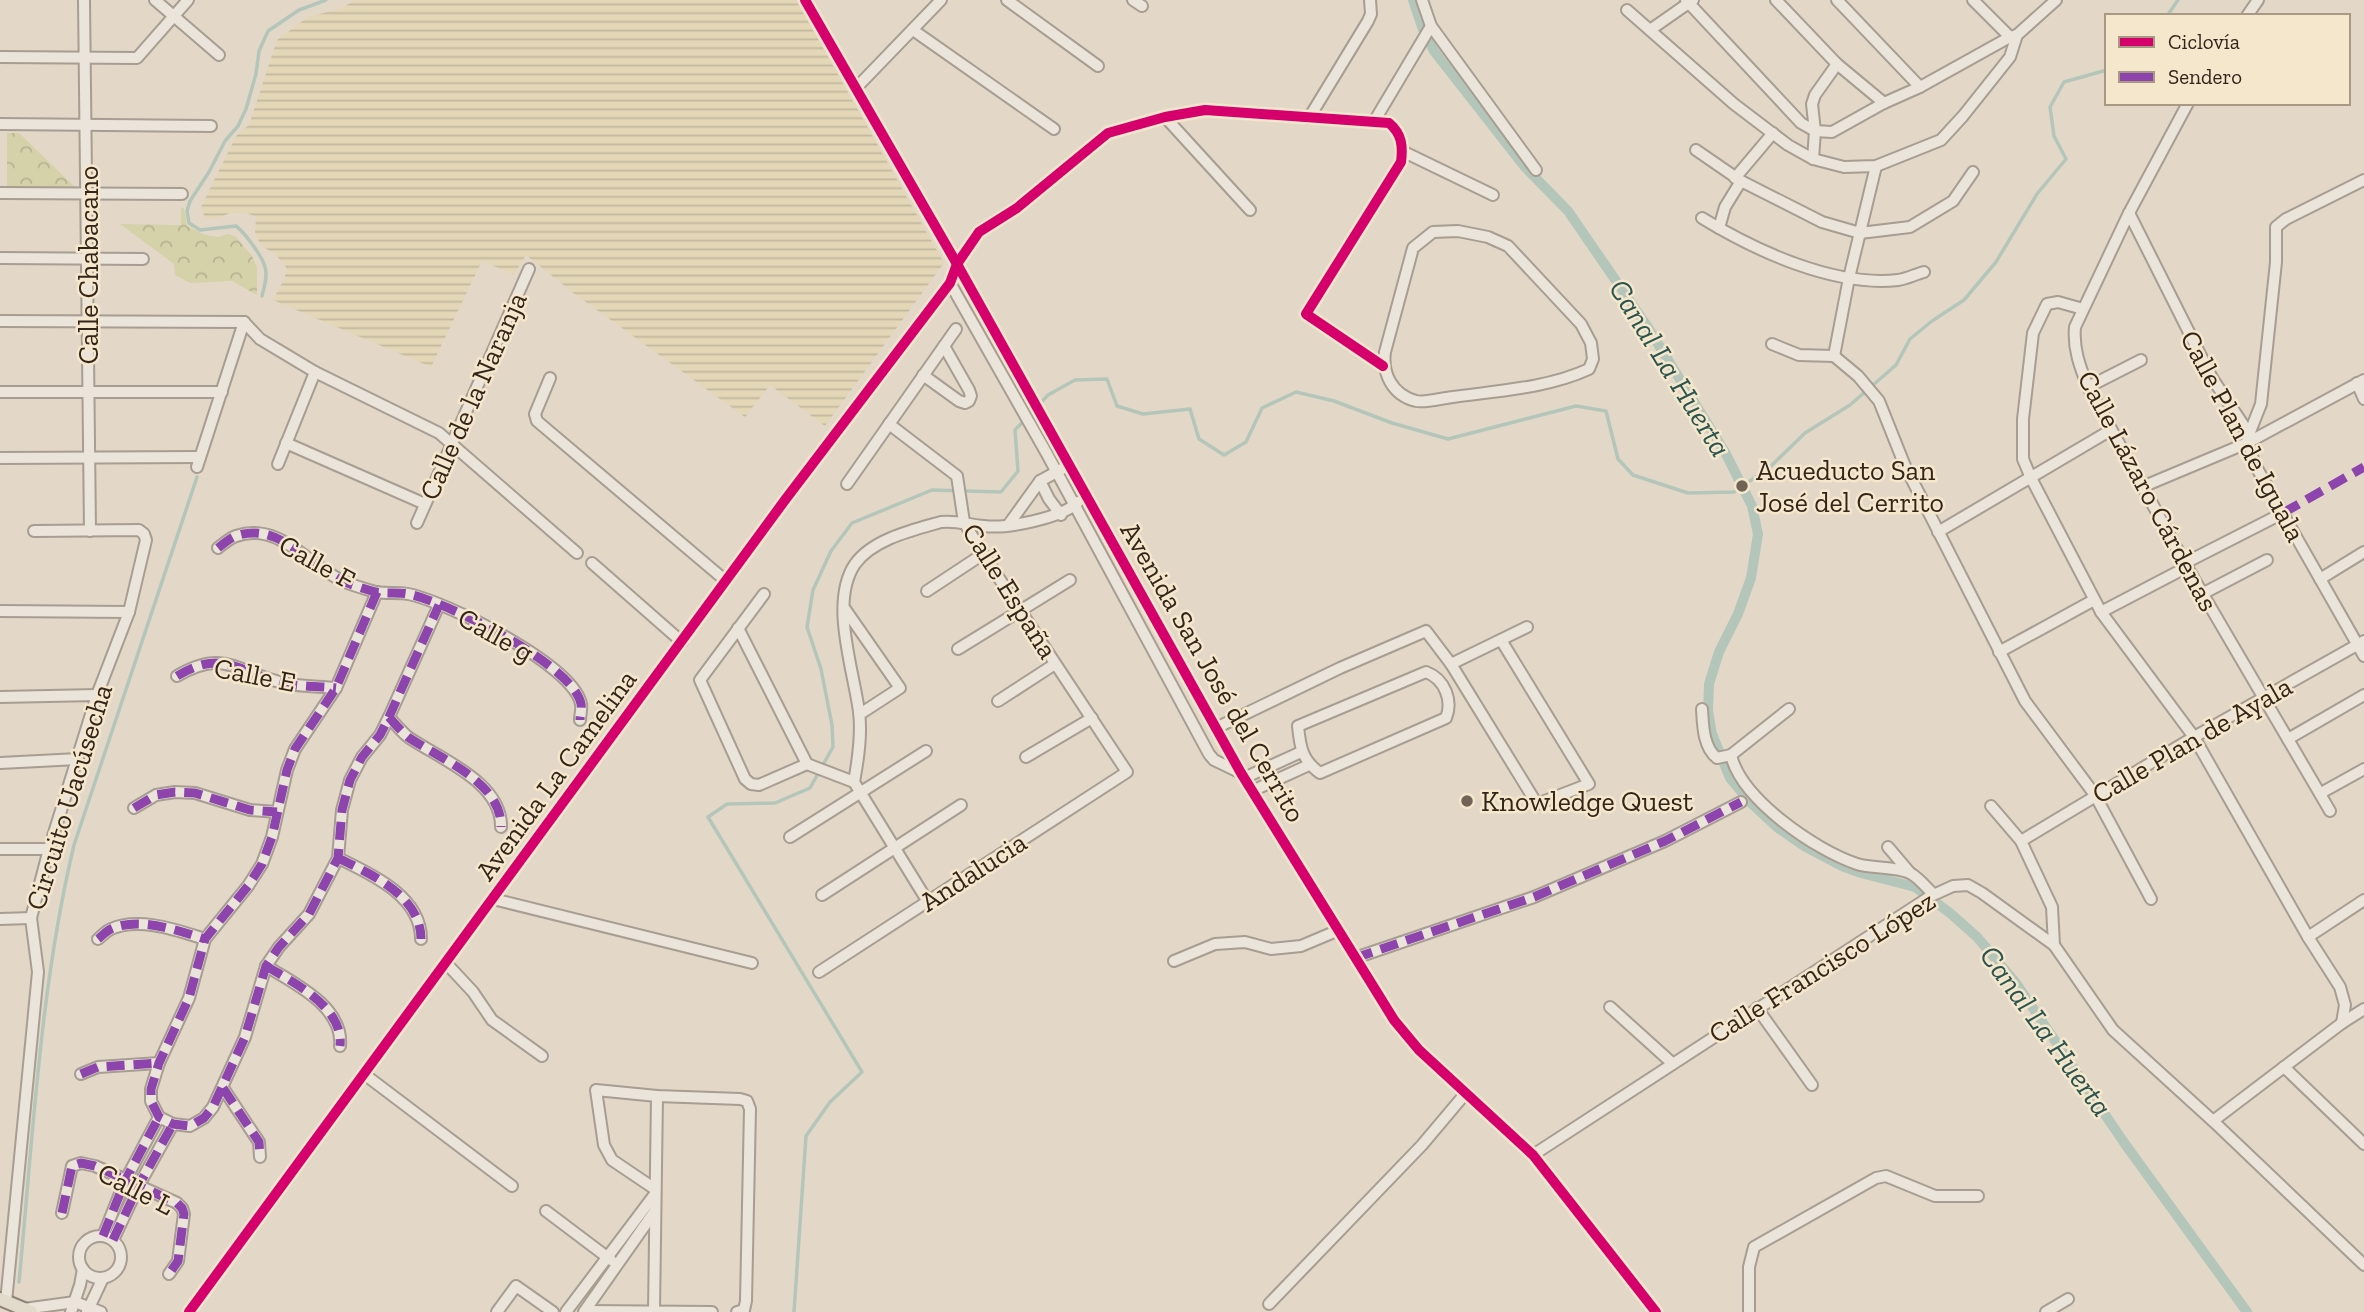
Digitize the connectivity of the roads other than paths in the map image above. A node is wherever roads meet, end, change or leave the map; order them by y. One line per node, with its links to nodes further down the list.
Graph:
1 (84, 0): 22 (street, Calle Chabacano)
2 (155, 0): 15 (street)
3 (188, 0): 15 (street)
4 (805, 0): 25 (street, Avenida San José del Cerrito)
5 (941, 0): 17 (street)
6 (1007, 0): 24 (street)
7 (1370, 0): 30 (street)
8 (1422, 0): 16 (street)
9 (1776, 0): 23 (street)
10 (1837, 0): 26 (street)
11 (1973, 0): 19 (street)
12 (1689, 1): 18 (street); 36 (street)
13 (2050, 2): 19 (street)
14 (1627, 10): 18 (street)
15 (174, 17): 20 (street); 22 (street)
16 (1430, 27): 31 (street); 42 (street)
17 (913, 30): 25 (street); 35 (street)
18 (1650, 30): 37 (street)
19 (2013, 36): 26 (street); 41 (street)
20 (219, 55)
21 (0, 57): 22 (street)
22 (86, 57): 33 (street, Calle Chabacano)
23 (1837, 64): 27 (street); 36 (street)
24 (1098, 66)
25 (856, 87): 58 (street, Avenida San José del Cerrito)
26 (1920, 87): 27 (street)
27 (1884, 103): 36 (street)
28 (2187, 105): 51 (street, Calle Lázaro Cárdenas)
29 (1165, 117): 30 (street, Avenida La Camelina); 50 (street); 58 (street, Avenida La Camelina)
30 (1309, 118): 31 (street, Avenida La Camelina)
31 (1375, 120): 39 (street)
32 (0, 124): 33 (street)
33 (87, 124): 34 (street); 47 (street, Calle Chabacano)
34 (211, 126)
35 (1054, 129)
36 (1815, 131): 40 (street)
37 (1773, 133): 40 (street); 44 (street)
38 (1696, 150): 44 (street)
39 (1402, 151): 49 (street); 72 (street)
40 (1813, 159): 41 (street)
41 (1876, 166): 54 (street)
42 (1536, 170)
43 (1973, 172): 54 (street)
44 (1738, 179): 53 (street); 54 (street)
45 (2364, 180): 84 (street)
46 (0, 193): 47 (street)
47 (87, 193): 48 (street); 56 (street, Calle Chabacano)
48 (182, 194)
49 (1493, 195)
50 (1250, 211)
51 (2129, 213): 63 (street, Calle Lázaro Cárdenas); 84 (street, Calle Plan de Iguala)
52 (1702, 218): 53 (street)
53 (1719, 228): 61 (street)
54 (1860, 233): 61 (street)
55 (0, 258): 56 (street)
56 (88, 259): 57 (street); 65 (street, Calle Chabacano)
57 (143, 260)
58 (957, 264): 62 (street, Avenida La Camelina); 90 (street, Avenida San José del Cerrito)
59 (529, 269): 86 (street, Calle de la Naranja)
60 (1924, 272): 61 (street)
61 (1849, 278): 70 (street)
62 (950, 284): 91 (street, Avenida San José del Cerrito); 116 (street, Avenida La Camelina)
63 (2083, 309): 77 (street, Calle Lázaro Cárdenas); 92 (street)
64 (0, 321): 65 (street)
65 (88, 321): 66 (street); 79 (street, Calle Chabacano)
66 (244, 322): 73 (street); 80 (street)
67 (956, 329): 69 (street)
68 (1772, 344): 70 (street)
69 (944, 346): 74 (street); 74 (street)
70 (1834, 356): 106 (street)
71 (2141, 360): 77 (street)
72 (1383, 366): 72 (street)
73 (316, 372): 85 (street); 86 (street)
74 (923, 375): 82 (street)
75 (550, 378): 116 (street)
76 (2360, 382): 81 (street); 84 (street)
77 (2088, 387): 83 (street, Calle Lázaro Cárdenas)
78 (0, 392): 79 (street)
79 (89, 392): 80 (street); 88 (street, Calle Chabacano)
80 (222, 392): 88 (street)
81 (2364, 399)
82 (889, 424): 94 (street); 101 (street, Calle España)
83 (2111, 430): 92 (street); 95 (street, Calle Lázaro Cárdenas)
84 (2248, 440): 95 (street); 99 (street, Calle Plan de Iguala)
85 (286, 443): 89 (street); 97 (street)
86 (452, 444): 97 (street, Calle de la Naranja); 109 (street)
87 (0, 458): 88 (street)
88 (89, 458): 105 (street, Calle Chabacano)
89 (278, 464)
90 (1069, 467): 91 (street, Calle España); 96 (street, Avenida San José del Cerrito)
91 (1056, 471): 93 (street, Calle España); 98 (street, Avenida San José del Cerrito)
92 (2031, 478): 106 (street); 121 (street)
93 (1040, 481): 100 (street); 103 (street, Calle España)
94 (847, 484)
95 (2142, 487): 113 (street, Calle Lázaro Cárdenas)
96 (1085, 495): 98 (street, Calle España); 151 (street, Avenida San José del Cerrito)
97 (425, 504): 102 (street, Calle de la Naranja)
98 (1075, 505): 100 (street, Calle España); 157 (street, Avenida San José del Cerrito)
99 (2283, 513): 113 (street); 114 (street, Calle Plan de Iguala)
100 (1061, 514): 103 (street, Calle España)
101 (964, 522): 103 (street); 110 (street, Calle España); 123 (street)
102 (417, 523)
103 (1009, 524)
104 (34, 531): 105 (street, Circuito Uacúsecha)
105 (90, 531): 126 (street, Circuito Uacúsecha)
106 (1938, 532): 134 (street)
107 (218, 548): 118 (street, Calle F)
108 (2364, 552): 114 (street)
109 (577, 553)
110 (983, 554): 117 (street); 124 (street, Calle España)
111 (2267, 560): 120 (street)
112 (592, 563): 131 (street)
113 (2186, 565): 120 (street, Calle Lázaro Cárdenas); 127 (street)
114 (2320, 579): 132 (street, Calle Plan de Iguala)
115 (1070, 580): 124 (street)
116 (726, 581): 131 (street, Avenida La Camelina)
117 (927, 591)
118 (377, 592): 122 (street, Calle g); 139 (street)
119 (764, 594): 129 (street)
120 (2202, 594): 143 (street, Calle Lázaro Cárdenas)
121 (2094, 600): 127 (street); 134 (street)
122 (439, 605): 148 (street); 150 (street, Calle g)
123 (844, 609): 147 (street); 147 (street)
124 (1020, 610): 133 (street); 136 (street, Calle España)
125 (0, 611): 126 (street)
126 (129, 612): 140 (street, Circuito Uacúsecha)
127 (2101, 612): 152 (street)
128 (1527, 627): 130 (street)
129 (738, 628): 162 (street); 162 (street)
130 (1501, 640): 137 (street); 137 (street)
131 (682, 642): 189 (street, Avenida La Camelina)
132 (2360, 643): 135 (street, Calle Plan de Iguala); 143 (street, Calle Plan de Ayala)
133 (958, 649)
134 (1999, 652): 171 (street)
135 (2364, 656)
136 (1055, 664): 144 (street); 149 (street, Calle España)
137 (1451, 664): 151 (street)
138 (177, 676): 139 (street, Calle E)
139 (336, 688): 177 (street)
140 (97, 695): 142 (street); 160 (street, Circuito Uacúsecha)
141 (2364, 695): 153 (street)
142 (0, 697)
143 (2264, 698): 152 (street, Calle Plan de Ayala); 153 (street, Calle Lázaro Cárdenas)
144 (998, 701)
145 (1702, 709): 158 (street)
146 (1789, 709): 158 (street)
147 (860, 714): 167 (street)
148 (390, 717): 178 (street); 185 (street)
149 (1092, 718): 159 (street); 165 (street, Calle España)
150 (580, 720)
151 (1216, 728): 154 (street, Avenida San José del Cerrito)
152 (2194, 737): 171 (street, Calle Plan de Ayala); 196 (street)
153 (2288, 739): 169 (street, Calle Lázaro Cárdenas)
154 (1226, 746): 157 (street); 166 (street, Avenida San José del Cerrito)
155 (926, 751): 170 (street)
156 (1301, 752): 163 (street); 163 (street); 166 (street)
157 (1209, 754): 166 (street, Avenida San José del Cerrito)
158 (1724, 756): 186 (street)
159 (1027, 757)
160 (78, 759): 161 (street); 184 (street, Circuito Uacúsecha)
161 (0, 763)
162 (811, 765): 167 (street)
163 (1309, 765): 168 (street)
164 (2364, 769): 169 (street)
165 (1127, 772): 192 (street, Andalucia)
166 (1243, 776): 168 (street, Avenida San José del Cerrito)
167 (854, 782): 170 (street)
168 (1252, 791): 195 (street, Avenida San José del Cerrito)
169 (2321, 793): 176 (street, Calle Lázaro Cárdenas)
170 (860, 794): 179 (street); 181 (street)
171 (2095, 795): 180 (street, Calle Plan de Ayala); 190 (street)
172 (1741, 802): 201 (street)
173 (961, 805): 181 (street)
174 (1992, 806): 180 (street)
175 (134, 808): 177 (street)
176 (2330, 811)
177 (277, 813): 198 (street)
178 (501, 827)
179 (790, 837)
180 (2021, 841): 200 (street)
181 (895, 847): 187 (street); 192 (street)
182 (1888, 847): 186 (street)
183 (0, 849): 184 (street)
184 (49, 849): 193 (street, Circuito Uacúsecha)
185 (338, 858): 199 (street); 205 (street)
186 (1910, 873): 188 (street)
187 (822, 895)
188 (1931, 896): 200 (street, Calle Francisco López); 208 (street, Calle Francisco López)
189 (493, 899): 203 (street, Avenida La Camelina); 204 (street)
190 (2151, 899)
191 (2364, 900): 196 (street)
192 (928, 902): 206 (street, Andalucia)
193 (31, 918): 194 (street); 244 (street, Circuito Uacúsecha)
194 (0, 919)
195 (1339, 930): 201 (street, Avenida San José del Cerrito); 202 (street)
196 (2308, 937): 210 (street)
197 (98, 939): 198 (street)
198 (205, 939): 213 (street)
199 (421, 939)
200 (2054, 945): 223 (street, Calle Francisco López)
201 (1356, 958): 220 (street, Avenida San José del Cerrito)
202 (1174, 961)
203 (446, 963): 212 (street); 217 (street, Avenida La Camelina)
204 (752, 963)
205 (266, 966): 211 (street); 219 (street)
206 (819, 972)
207 (1611, 1007): 214 (street)
208 (1756, 1008): 214 (street, Calle Francisco López); 218 (street)
209 (2364, 1009): 210 (street)
210 (2342, 1023): 215 (street)
211 (340, 1046)
212 (542, 1056)
213 (159, 1063): 216 (street); 222 (street)
214 (1672, 1063): 226 (street, Calle Francisco López)
215 (2284, 1067): 223 (street); 225 (street)
216 (81, 1074)
217 (364, 1074): 230 (street); 252 (street, Avenida La Camelina)
218 (1812, 1085)
219 (223, 1087): 224 (street); 227 (street)
220 (1465, 1094): 226 (street, Avenida San José del Cerrito); 245 (street)
221 (657, 1096): 231 (street); 231 (street); 257 (street)
222 (159, 1118): 224 (street); 228 (street)
223 (2213, 1121): 239 (street, Calle Francisco López)
224 (173, 1124): 229 (street)
225 (2364, 1144)
226 (1533, 1155): 258 (street, Avenida San José del Cerrito)
227 (260, 1157)
228 (125, 1181): 229 (street, Calle L); 235 (street, Calle L); 236 (street)
229 (139, 1185): 236 (street); 241 (street, Calle L)
230 (512, 1186)
231 (655, 1192): 234 (street); 237 (street)
232 (1978, 1196): 259 (street)
233 (546, 1211): 237 (street)
234 (655, 1211): 238 (street); 250 (street)
235 (62, 1213)
236 (108, 1238): 240 (street); 242 (street)
237 (607, 1257): 238 (street); 255 (street)
238 (617, 1264): 249 (street)
239 (2364, 1265)
240 (83, 1269): 242 (street); 246 (street)
241 (169, 1274)
242 (103, 1278): 247 (street)
243 (2068, 1299): 260 (street)
244 (3, 1301): 248 (main road)
245 (1269, 1304)
246 (73, 1307): 247 (street); 248 (street)
247 (89, 1310): 251 (street)
248 (28, 1311)
249 (585, 1311): 250 (street)
250 (654, 1311): 256 (street)
251 (101, 1312)
252 (190, 1312)
253 (497, 1312): 254 (street)
254 (553, 1312)
255 (566, 1312)
256 (712, 1312)
257 (737, 1312)
258 (1656, 1312)
259 (1749, 1312)
260 (2046, 1312)

